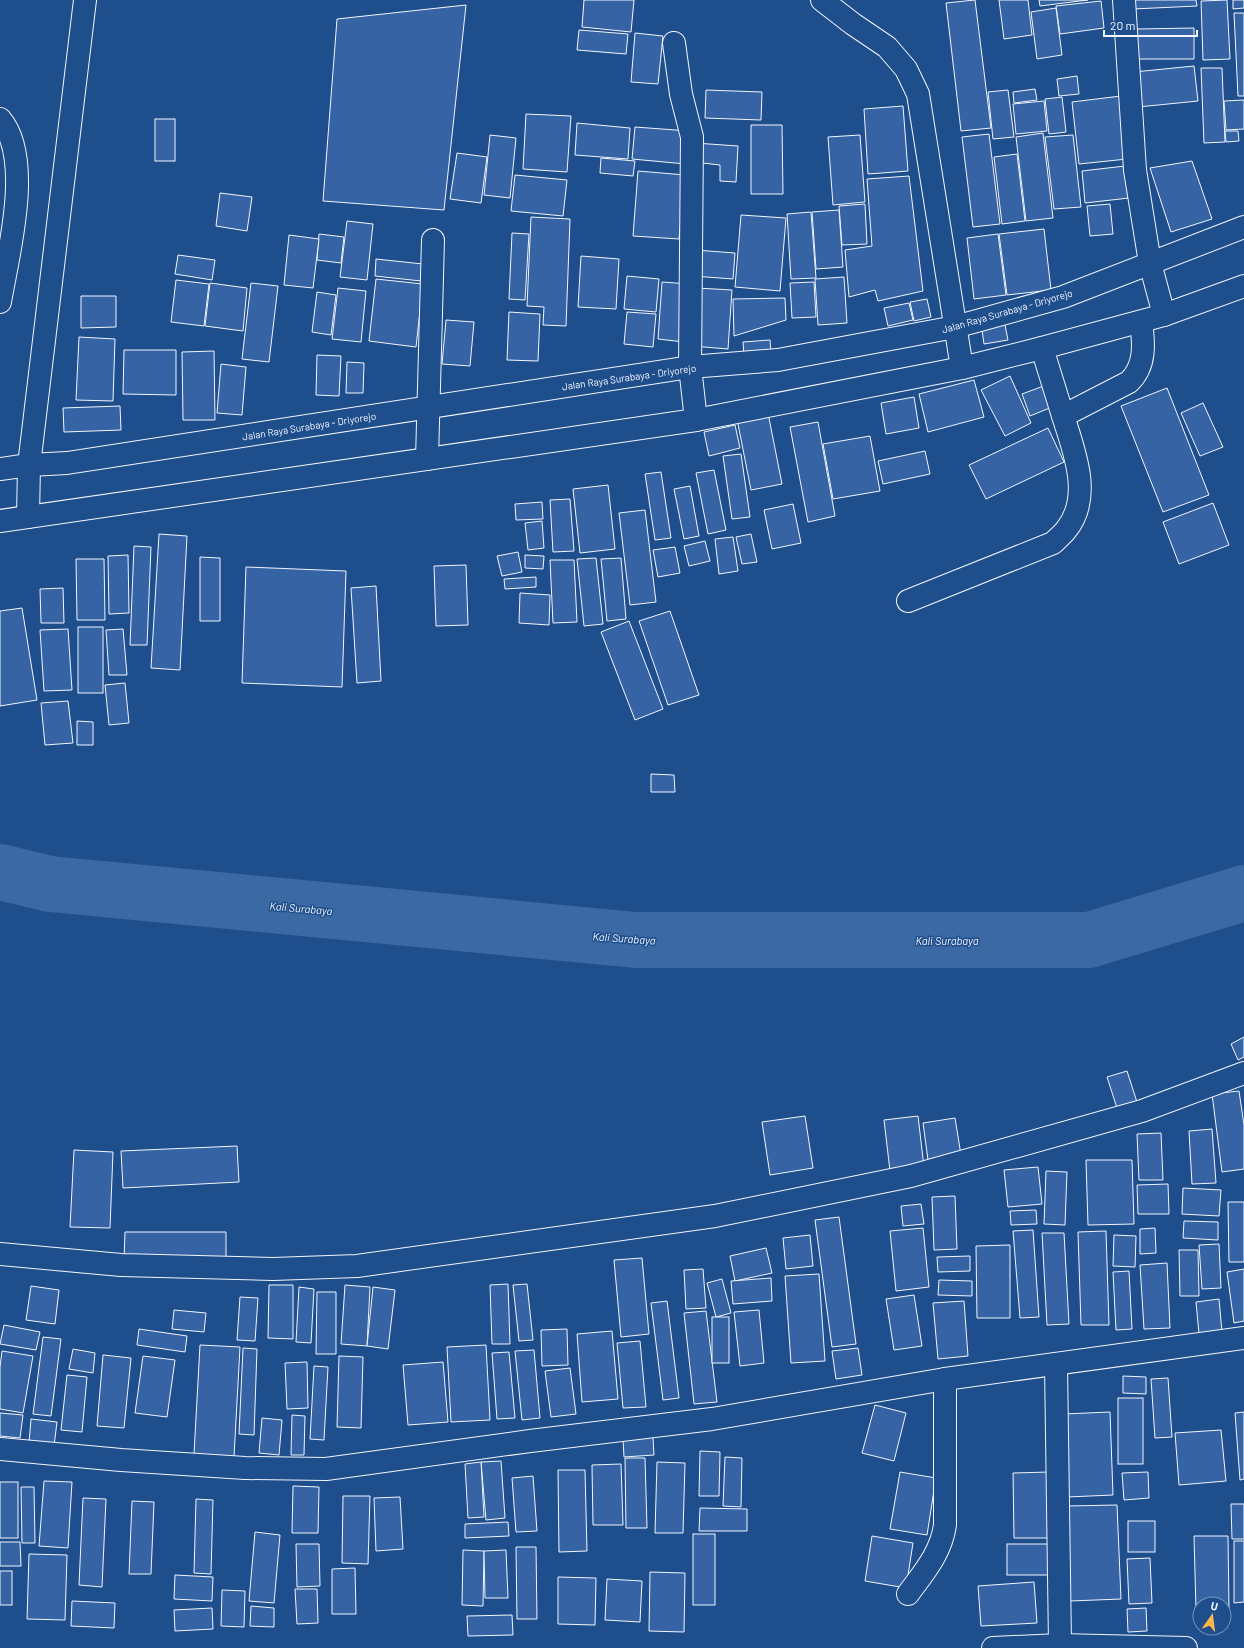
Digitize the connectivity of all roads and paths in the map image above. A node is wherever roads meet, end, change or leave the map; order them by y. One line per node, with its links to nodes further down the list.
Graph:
1 (85, 0): 22 (street)
2 (822, 0): 14 (street)
3 (1124, 0): 8 (street)
4 (674, 43): 16 (street)
5 (0, 119): 9 (street)
6 (1244, 227): 8 (street, Jalan Raya Surabaya - Driyorejo)
7 (433, 240): 18 (street)
8 (1150, 263): 12 (street); 14 (street, Jalan Raya Surabaya - Driyorejo)
9 (2, 277): 11 (street)
10 (1244, 286): 12 (street)
11 (0, 302)
12 (1164, 315): 13 (street)
13 (1141, 322): 15 (street); 19 (street)
14 (956, 327): 16 (street, Jalan Raya Surabaya - Driyorejo); 17 (street)
15 (1042, 348): 17 (street); 19 (street)
16 (690, 367): 18 (street, Jalan Raya Surabaya - Driyorejo); 20 (street)
17 (962, 368): 20 (street)
18 (430, 407): 21 (street); 22 (street, Jalan Raya Surabaya - Driyorejo)
19 (1063, 416): 26 (street)
20 (696, 420): 21 (street)
21 (427, 460): 24 (street)
22 (29, 465): 23 (street, Jalan Raya Surabaya - Driyorejo); 24 (street)
23 (0, 469)
24 (28, 517): 25 (street)
25 (0, 521)
26 (908, 601)
27 (1244, 1073): 28 (street)
28 (0, 1254)
29 (1244, 1338): 30 (street)
30 (1056, 1364): 31 (street); 34 (street)
31 (945, 1379): 32 (street); 33 (street)
32 (0, 1449)
33 (908, 1594)
34 (1060, 1645): 35 (street); 36 (street)
35 (993, 1648)
36 (1186, 1648)

